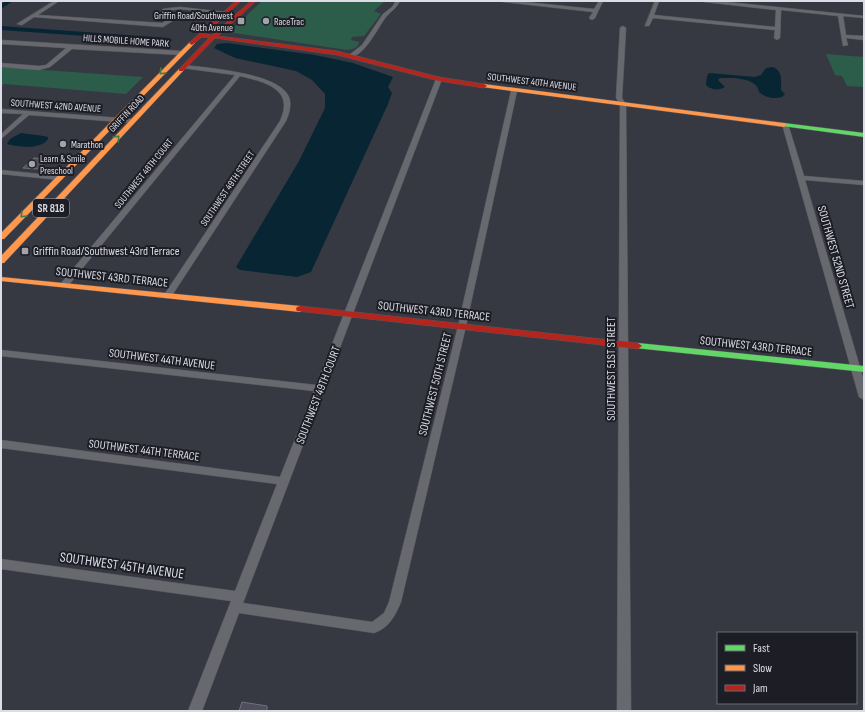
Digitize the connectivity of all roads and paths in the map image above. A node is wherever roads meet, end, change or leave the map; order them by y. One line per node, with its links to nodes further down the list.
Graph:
1 (57, 1): 16 (street)
2 (239, 1): 13 (street, GRIFFIN ROAD / SR 818)
3 (254, 1): 26 (street, GRIFFIN ROAD / SR 818)
4 (392, 1): 14 (street)
5 (398, 1): 14 (street)
6 (503, 1): 10 (street)
7 (601, 1): 12 (street)
8 (656, 1): 18 (street)
9 (704, 1): 11 (street)
10 (550, 3): 12 (street)
11 (779, 9): 15 (street); 24 (street)
12 (596, 11): 20 (street)
13 (224, 14): 17 (street); 17 (street); 25 (street, GRIFFIN ROAD / SR 818)
14 (385, 15): 34 (street)
15 (840, 15): 19 (street); 27 (street)
16 (34, 16): 17 (street); 21 (street)
17 (168, 16)
18 (651, 16): 22 (street); 24 (street)
19 (864, 17)
20 (592, 18)
21 (20, 24)
22 (647, 24)
23 (623, 28): 40 (street, SOUTHWEST 51ST STREET)
24 (777, 29): 28 (street)
25 (200, 35): 26 (street, SOUTHWEST 40TH AVENUE); 33 (street, GRIFFIN ROAD / SR 818)
26 (214, 36): 34 (street, SOUTHWEST 40TH AVENUE); 36 (street, GRIFFIN ROAD / SR 818)
27 (844, 36): 29 (street); 31 (street)
28 (777, 38)
29 (864, 38)
30 (1, 42): 32 (street, HILLS MOBILE HOME PARK)
31 (845, 45)
32 (71, 47): 33 (street, HILLS MOBILE HOME PARK); 35 (street, HILLS MOBILE HOME PARK)
33 (181, 53): 43 (street, GRIFFIN ROAD / SR 818, one-way to 43)
34 (351, 56): 38 (street, SOUTHWEST 40TH AVENUE)
35 (1, 65)
36 (184, 67): 37 (street); 44 (street, GRIFFIN ROAD / SR 818)
37 (238, 75): 55 (street, SOUTHWEST 48TH COURT); 56 (street, SOUTHWEST 49TH STREET)
38 (439, 80): 39 (street, SOUTHWEST 40TH AVENUE); 57 (street, SOUTHWEST 49TH COURT)
39 (514, 90): 40 (street, SOUTHWEST 40TH AVENUE); 58 (street, SOUTHWEST 50TH STREET)
40 (623, 104): 45 (street, SOUTHWEST 40TH AVENUE); 59 (street, SOUTHWEST 51ST STREET)
41 (1, 111): 42 (street, SOUTHWEST 42ND AVENUE)
42 (28, 113): 43 (street, SOUTHWEST 42ND AVENUE); 47 (street)
43 (115, 120): 44 (street, SOUTHWEST 42ND AVENUE); 49 (street, GRIFFIN ROAD / SR 818)
44 (133, 121): 53 (street, GRIFFIN ROAD / SR 818, one-way to 44)
45 (785, 124): 46 (street, SOUTHWEST 40TH AVENUE); 50 (street, SOUTHWEST 52ND STREET)
46 (864, 134)
47 (1, 137)
48 (1, 172): 49 (street)
49 (59, 178): 52 (street, GRIFFIN ROAD / SR 818, one-way to 52)
50 (802, 178): 51 (street); 61 (street, SOUTHWEST 52ND STREET)
51 (864, 183)
52 (1, 237)
53 (1, 261)
54 (1, 278): 55 (street, SOUTHWEST 43RD TERRACE)
55 (66, 284): 56 (street, SOUTHWEST 43RD TERRACE)
56 (168, 295): 57 (street, SOUTHWEST 43RD TERRACE)
57 (350, 314): 58 (street, SOUTHWEST 43RD TERRACE); 62 (street, SOUTHWEST 49TH COURT)
58 (462, 326): 59 (street, SOUTHWEST 43RD TERRACE); 68 (street, SOUTHWEST 50TH STREET)
59 (624, 345): 61 (street, SOUTHWEST 43RD TERRACE); 70 (street, SOUTHWEST 51ST STREET)
60 (1, 353): 62 (street, SOUTHWEST 44TH AVENUE)
61 (860, 369): 63 (street, SOUTHWEST 52ND STREET)
62 (320, 390): 65 (street, SOUTHWEST 49TH COURT)
63 (864, 397)
64 (1, 444): 65 (street, SOUTHWEST 44TH TERRACE)
65 (284, 482): 67 (street, SOUTHWEST 49TH COURT)
66 (1, 564): 67 (street, SOUTHWEST 45TH AVENUE)
67 (237, 602): 68 (street, SOUTHWEST 45TH AVENUE); 69 (street, SOUTHWEST 49TH COURT)
68 (374, 628)
69 (195, 711)
70 (624, 711)

